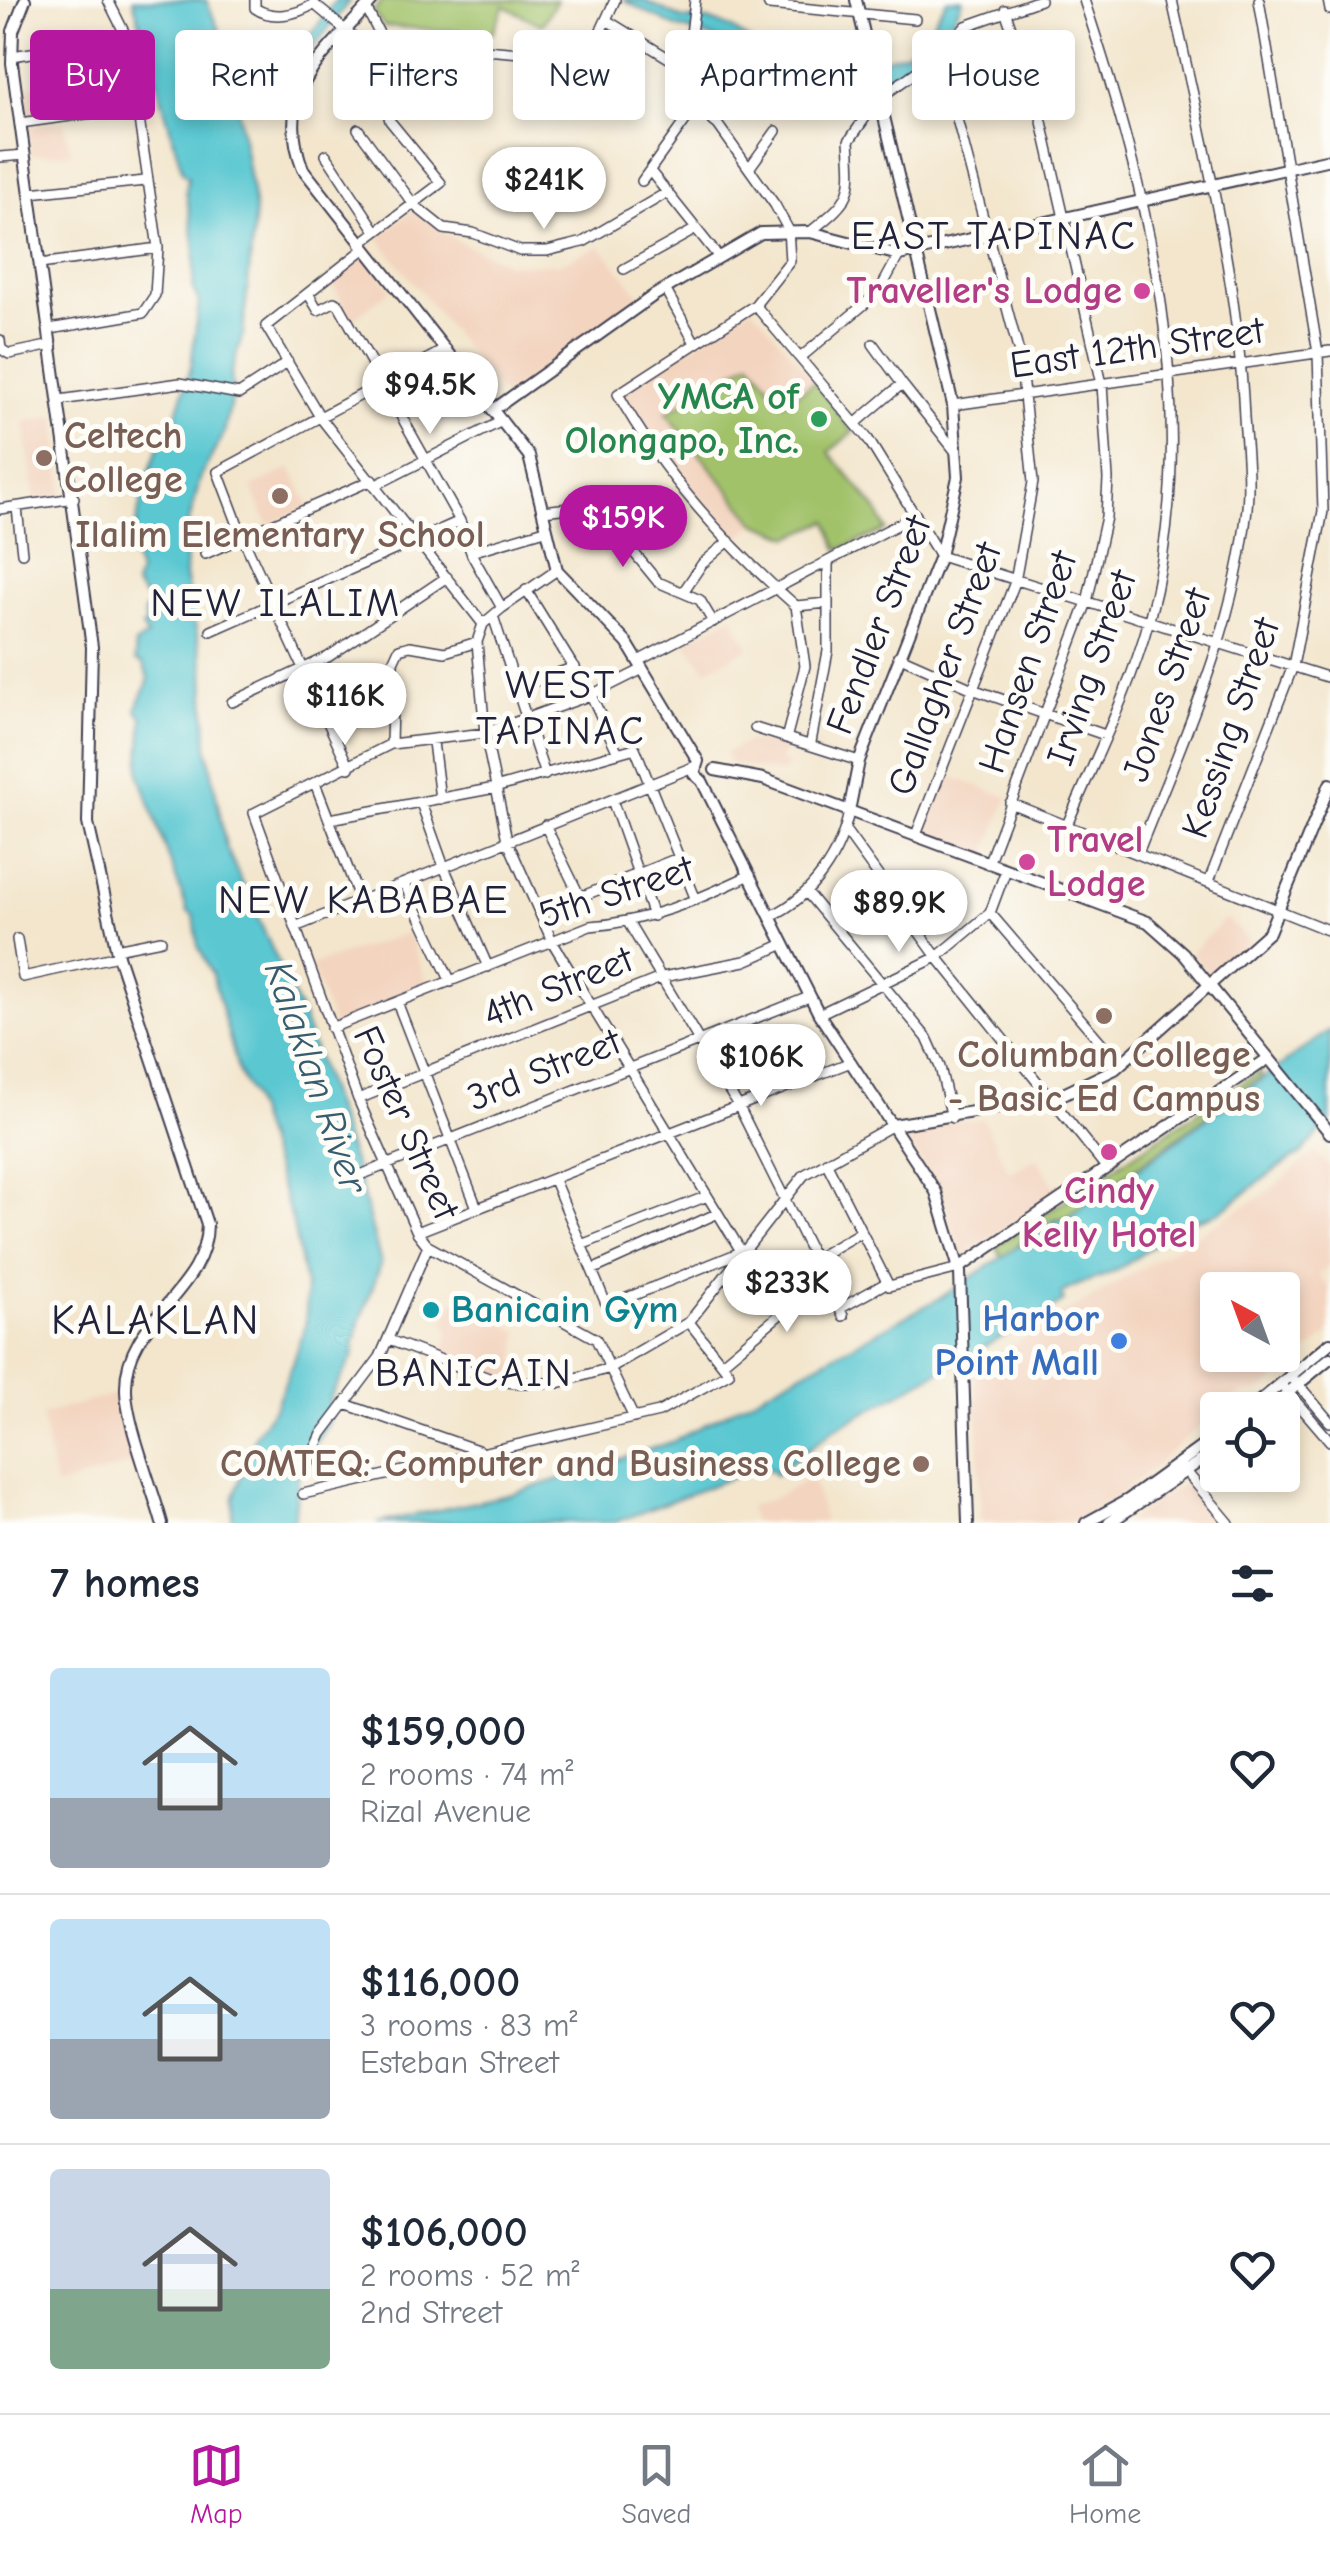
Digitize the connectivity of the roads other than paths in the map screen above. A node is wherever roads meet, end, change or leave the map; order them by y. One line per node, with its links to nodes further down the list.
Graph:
1 (25, 0): 29 (main road)
2 (108, 0): 21 (street)
3 (256, 0): 12 (street)
4 (694, 0): 24 (street)
5 (856, 0): 17 (main road, Fendler Street)
6 (1040, 0): 15 (street)
7 (1084, 0): 54 (street, Irving Street)
8 (1172, 0): 51 (street, Jones Street)
9 (1259, 0): 47 (street, Kessing Street)
10 (1328, 0): 16 (street)
11 (615, 1): 19 (street)
12 (314, 2): 20 (street)
13 (767, 2): 17 (street)
14 (370, 4): 20 (main road); 23 (street)
15 (1006, 7): 26 (street); 56 (street, Hansen Street)
16 (1330, 10)
17 (860, 15): 18 (street); 25 (main road, Fendler Street)
18 (915, 18)
19 (608, 21): 27 (street); 30 (street)
20 (341, 27): 22 (street); 62 (main road)
21 (124, 30)
22 (344, 30)
23 (377, 30)
24 (692, 30)
25 (863, 30)
26 (962, 30)
27 (493, 50)
28 (30, 53): 29 (street)
29 (12, 56): 39 (main road)
30 (665, 56)
31 (43, 120): 39 (street)
32 (137, 120): 49 (street)
33 (390, 120): 55 (street)
34 (686, 120): 48 (street)
35 (712, 120): 46 (street)
36 (861, 120): 60 (street)
37 (883, 120): 64 (main road, Fendler Street)
38 (958, 120): 61 (street, Gallagher Street)
39 (20, 123): 43 (main road)
40 (358, 129): 55 (street)
41 (776, 131): 46 (street)
42 (326, 155): 59 (street)
43 (24, 156): 44 (street); 53 (main road)
44 (0, 157)
45 (1330, 159): 47 (main road)
46 (750, 167): 58 (street)
47 (1287, 169): 51 (main road); 79 (street, Kessing Street)
48 (650, 170): 50 (street); 52 (street)
49 (145, 181): 53 (street); 63 (street)
50 (642, 181)
51 (1212, 185): 54 (main road); 82 (street, Jones Street)
52 (668, 192): 55 (street); 57 (street)
53 (30, 193): 67 (main road)
54 (1139, 202): 56 (main road); 83 (street, Irving Street)
55 (414, 205): 59 (street)
56 (1064, 218): 61 (main road); 86 (street, Hansen Street)
57 (696, 229): 66 (street); 68 (street)
58 (788, 229): 60 (main road); 66 (main road); 71 (street)
59 (376, 231): 62 (street)
60 (810, 232): 65 (main road)
61 (991, 235): 64 (main road); 87 (street, Gallagher Street)
62 (362, 246): 70 (street); 77 (main road)
63 (158, 248): 67 (street); 72 (street)
64 (916, 252): 65 (main road); 89 (main road, Fendler Street)
65 (899, 255): 80 (street)
66 (718, 256): 69 (main road)
67 (40, 264): 72 (main road)
68 (624, 269)
69 (665, 288): 74 (street); 90 (main road)
70 (308, 293): 81 (street); 84 (street)
71 (755, 305): 74 (street); 80 (street)
72 (50, 329): 76 (main road)
73 (0, 340): 76 (street)
74 (694, 341): 106 (street)
75 (873, 344): 85 (street)
76 (52, 346): 88 (main road)
77 (446, 349): 84 (street); 90 (main road)
78 (1330, 351): 79 (street, East 12th Street)
79 (1318, 352): 82 (street, East 12th Street); 132 (street, Kessing Street)
80 (800, 358): 93 (street)
81 (288, 362): 88 (street); 91 (street)
82 (1242, 363): 83 (street, East 12th Street); 129 (street, Jones Street)
83 (1170, 374): 86 (street, East 12th Street); 125 (street, Irving Street)
84 (382, 384): 91 (street); 95 (street)
85 (902, 384): 93 (street); 94 (street)
86 (1102, 384): 87 (street, East 12th Street); 118 (street, Hansen Street)
87 (1028, 395): 89 (street, East 12th Street); 114 (street, Gallagher Street)
88 (60, 400): 97 (main road)
89 (953, 404): 94 (main road, Fendler Street)
90 (493, 410): 92 (main road)
91 (320, 417): 96 (street); 104 (street)
92 (502, 421): 95 (street); 100 (main road)
93 (856, 424): 101 (street)
94 (958, 454): 110 (main road, Fendler Street)
95 (426, 461): 96 (street); 102 (street)
96 (374, 483): 104 (street); 105 (street)
97 (74, 498): 98 (street); 194 (main road)
98 (17, 508): 99 (street); 108 (street)
99 (0, 509)
100 (543, 511): 103 (main road); 117 (street)
101 (916, 515): 110 (street); 111 (street)
102 (460, 521): 105 (street); 107 (street)
103 (546, 530): 107 (street); 112 (main road)
104 (243, 538): 109 (street); 120 (street)
105 (417, 538): 113 (street); 120 (street)
106 (728, 541): 115 (street); 117 (street)
107 (471, 552): 122 (street)
108 (22, 553)
109 (205, 554)
110 (940, 556): 114 (street); 130 (main road, Fendler Street)
111 (828, 562): 115 (street); 119 (street)
112 (557, 570): 116 (street); 131 (main road)
113 (447, 577): 126 (street); 134 (street)
114 (1016, 582): 118 (street); 137 (street, Gallagher Street)
115 (777, 589): 121 (street); 124 (street)
116 (526, 590): 122 (street); 133 (street)
117 (683, 592): 124 (street)
118 (1087, 602): 125 (street); 140 (street, Hansen Street)
119 (828, 603): 121 (street); 147 (street)
120 (274, 606): 127 (street); 134 (street)
121 (796, 606): 144 (street)
122 (502, 608): 123 (street)
123 (492, 616): 126 (street); 136 (street)
124 (714, 622): 131 (street)
125 (1148, 622): 129 (street); 145 (street, Irving Street)
126 (483, 624): 128 (street)
127 (211, 631)
128 (476, 642): 143 (street); 148 (street)
129 (1220, 645): 132 (street); 171 (street, Jones Street)
130 (898, 656): 137 (street); 150 (main road, Fendler Street)
131 (641, 665): 138 (street); 151 (main road)
132 (1293, 666): 135 (street); 178 (street, Kessing Street)
133 (575, 667): 136 (street); 138 (street)
134 (303, 670): 139 (street); 152 (street)
135 (1330, 678)
136 (518, 687): 141 (street)
137 (975, 690): 140 (street); 169 (street, Gallagher Street)
138 (591, 695): 141 (street); 149 (street)
139 (232, 702)
140 (1043, 713): 145 (street); 163 (street, Hansen Street)
141 (530, 720): 143 (street); 154 (street)
142 (754, 728): 144 (street)
143 (485, 733): 146 (street); 159 (street)
144 (786, 736): 147 (street)
145 (1105, 736): 167 (street, Irving Street)
146 (433, 742): 148 (street); 160 (street)
147 (811, 742): 150 (street)
148 (392, 744): 152 (street)
149 (618, 753): 154 (street); 158 (street)
150 (859, 761): 164 (main road, Fendler Street)
151 (696, 764): 153 (main road); 155 (main road); 158 (street)
152 (348, 768): 156 (street)
153 (715, 770): 155 (main road); 164 (main road)
154 (545, 775): 159 (street)
155 (702, 781): 177 (main road)
156 (315, 782): 165 (street); 188 (street, Foster Street)
157 (1330, 784): 183 (main road)
158 (650, 786): 161 (street); 172 (street)
159 (495, 788): 160 (street); 170 (street)
160 (440, 799): 162 (street)
161 (612, 800): 166 (street); 176 (street)
162 (421, 802): 165 (street); 174 (street)
163 (1010, 803): 167 (street); 173 (street, Hansen Street)
164 (848, 810): 168 (street, Fendler Street); 169 (main road)
165 (330, 819): 181 (street)
166 (546, 825): 170 (street); 176 (street)
167 (1066, 825): 171 (street)
168 (845, 830): 180 (street, Fendler Street); 195 (street)
169 (916, 835): 173 (main road)
170 (508, 840): 174 (street); 192 (street)
171 (1138, 853): 178 (street)
172 (678, 858): 176 (street); 182 (street)
173 (988, 864): 175 (main road)
174 (444, 867): 179 (street); 196 (street)
175 (1006, 870): 184 (street); 200 (main road)
176 (639, 874): 185 (street)
177 (750, 876): 182 (street, 5th Street); 186 (main road)
178 (1209, 881): 183 (street)
179 (404, 883): 181 (street); 198 (street)
180 (808, 894): 186 (street, Fendler Street); 199 (street)
181 (360, 900): 188 (street)
182 (696, 900): 185 (street, 5th Street)
183 (1280, 909): 189 (street); 200 (main road)
184 (990, 913): 195 (street); 210 (street)
185 (653, 916): 187 (street, 5th Street)
186 (770, 916): 193 (main road)
187 (628, 924): 192 (street, 5th Street); 197 (street)
188 (295, 927): 205 (street, Foster Street)
189 (1330, 932)
190 (17, 940): 194 (street)
191 (161, 940): 194 (street)
192 (553, 942): 196 (street, 5th Street); 203 (street)
193 (784, 944): 197 (street, 4th Street); 201 (main road)
194 (116, 952): 258 (main road)
195 (937, 957): 199 (street); 213 (street)
196 (488, 968): 198 (street, 5th Street)
197 (663, 978): 203 (street, 4th Street); 206 (street)
198 (451, 982): 202 (street, 5th Street)
199 (882, 985): 204 (street); 215 (street)
200 (1210, 986): 208 (main road); 210 (main road)
201 (809, 996): 204 (main road); 206 (street, 3rd Street)
202 (397, 1002): 205 (street, 5th Street); 211 (street)
203 (590, 1007): 209 (street); 211 (street, 4th Street)
204 (819, 1014): 207 (main road)
205 (331, 1028): 212 (street, Foster Street)
206 (700, 1040): 209 (street, 3rd Street); 214 (street)
207 (850, 1062): 214 (street); 216 (main road)
208 (1272, 1062): 217 (main road); 222 (main road)
209 (628, 1068): 218 (street); 219 (street, 3rd Street)
210 (1115, 1069): 213 (main road)
211 (424, 1072): 212 (street, 4th Street); 219 (street)
212 (358, 1098): 221 (street, Foster Street)
213 (1053, 1099): 215 (main road); 222 (street)
214 (738, 1108): 218 (street); 226 (street)
215 (952, 1118): 216 (main road)
216 (893, 1125): 220 (street); 235 (main road)
217 (1330, 1133)
218 (668, 1134): 224 (street); 225 (street)
219 (450, 1140): 221 (street, 3rd Street); 227 (street)
220 (826, 1162): 226 (street); 230 (street)
221 (385, 1165): 223 (street, 3rd Street); 229 (street, Foster Street)
222 (1105, 1166): 235 (main road)
223 (358, 1176)
224 (554, 1180): 227 (street); 231 (street)
225 (705, 1197): 228 (street); 231 (street)
226 (782, 1197): 233 (street); 234 (street)
227 (478, 1208): 229 (street)
228 (716, 1214): 233 (street); 236 (street)
229 (416, 1232): 232 (street, Foster Street)
230 (861, 1232): 234 (street); 238 (street)
231 (581, 1245): 236 (street)
232 (428, 1246): 240 (street); 244 (street, Foster Street)
233 (740, 1252): 236 (street); 239 (street)
234 (816, 1258): 237 (street)
235 (960, 1268): 238 (street); 259 (main road)
236 (592, 1270)
237 (826, 1276): 238 (street); 243 (street)
238 (886, 1282)
239 (690, 1322): 243 (street); 244 (street)
240 (389, 1340): 244 (street); 248 (street)
241 (1330, 1343): 245 (main road)
242 (1330, 1358): 245 (main road)
243 (722, 1363): 249 (street)
244 (610, 1368): 249 (street, Foster Street)
245 (1290, 1384): 246 (main road); 247 (main road); 250 (street); 251 (street)
246 (1277, 1392)
247 (1283, 1392)
248 (344, 1404): 253 (street); 255 (street)
249 (634, 1418): 253 (street)
250 (1330, 1422)
251 (1330, 1441)
252 (1200, 1451): 256 (main road)
253 (482, 1452): 257 (street)
254 (1200, 1458): 256 (main road)
255 (307, 1467)
256 (1182, 1468): 260 (main road); 261 (main road); 262 (street)
257 (303, 1494)
258 (162, 1523)
259 (968, 1523)
260 (1086, 1523)
261 (1109, 1523)
262 (1229, 1523)

